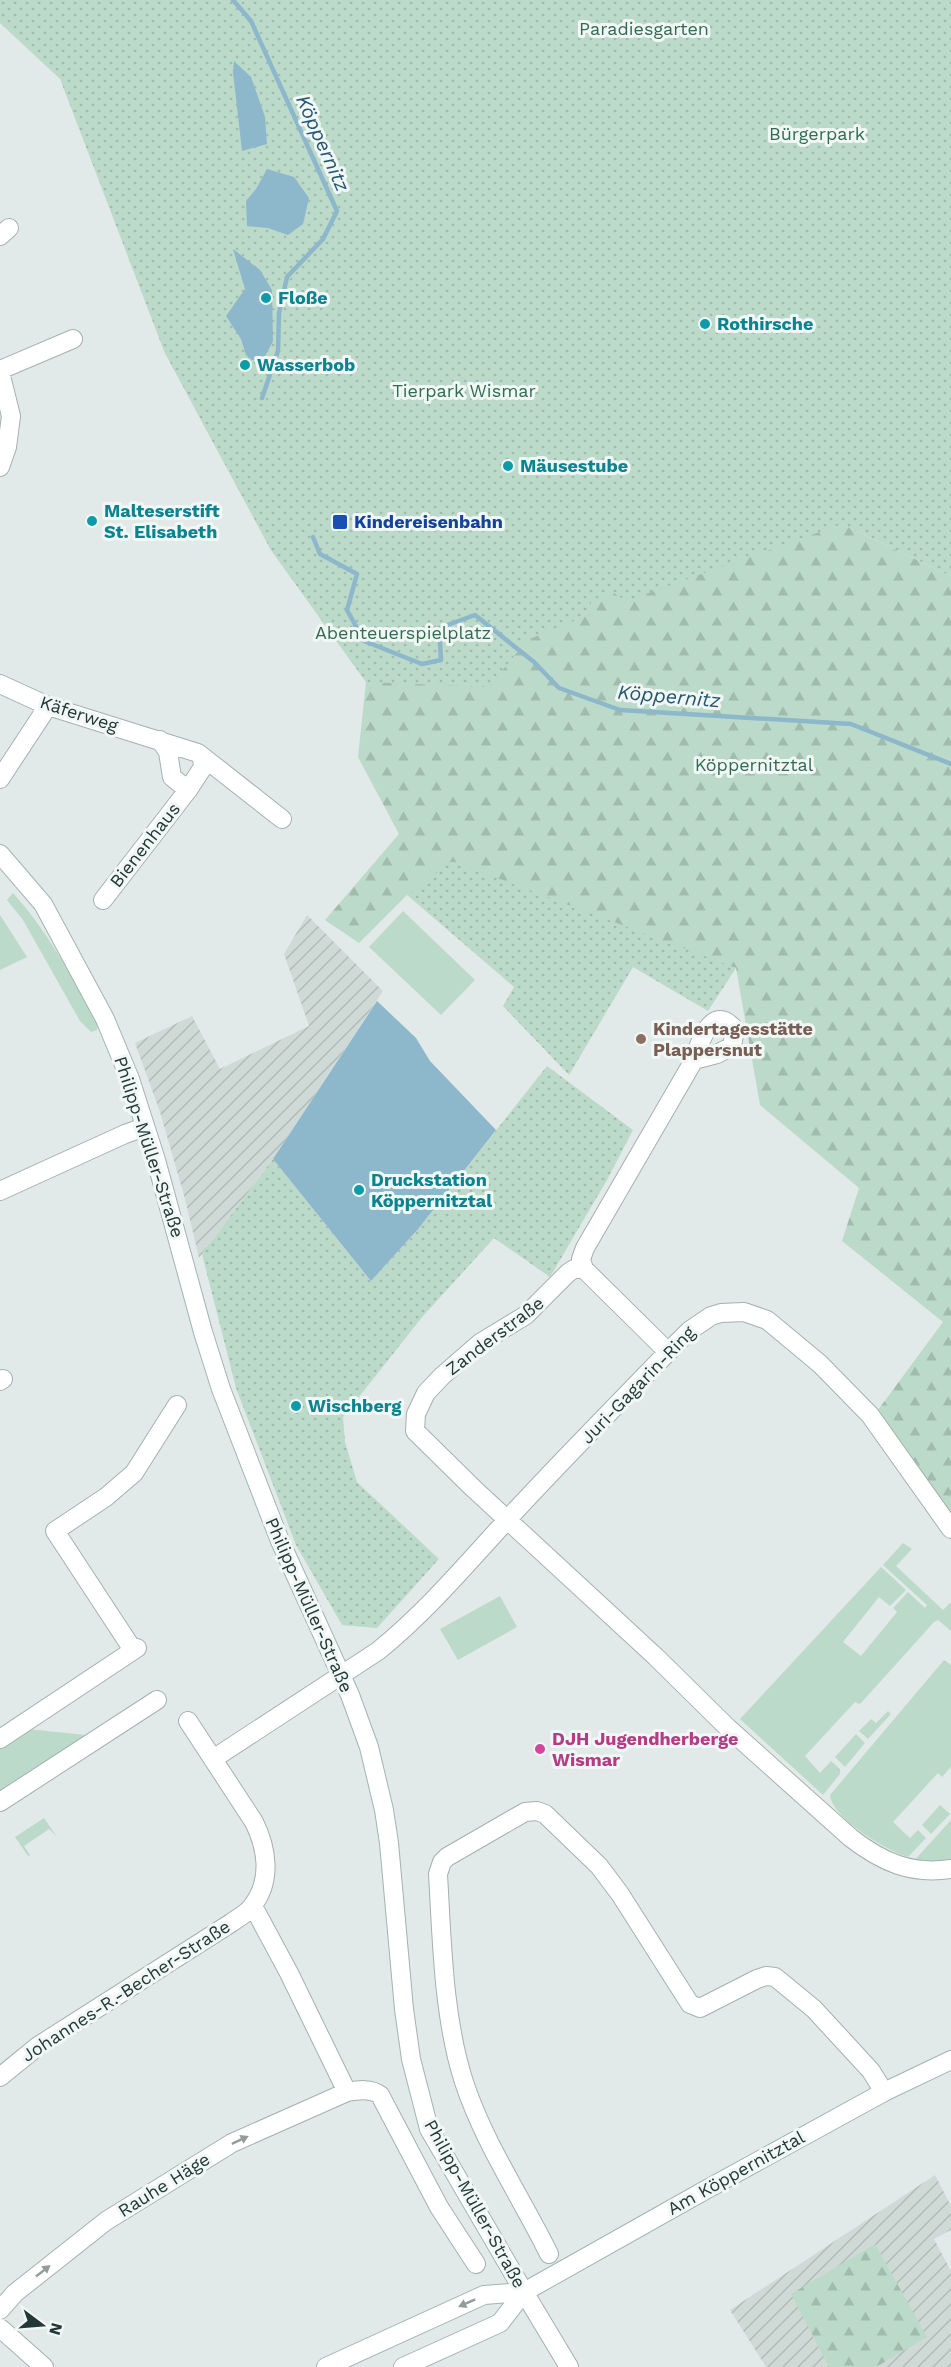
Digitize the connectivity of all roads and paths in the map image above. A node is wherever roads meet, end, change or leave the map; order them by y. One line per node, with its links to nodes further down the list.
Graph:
1 (73, 339): 2 (street)
2 (0, 371): 3 (street)
3 (0, 467)
4 (0, 684): 5 (street, Käferweg)
5 (48, 706): 6 (street, Käferweg); 8 (street)
6 (160, 740): 7 (street, Käferweg); 9 (street)
7 (202, 757): 9 (street); 10 (street, Käferweg)
8 (0, 779)
9 (188, 790): 12 (street, Bienenhaus)
10 (282, 819)
11 (0, 854): 14 (street, Philipp-Müller-Straße)
12 (103, 900)
13 (694, 1060): 16 (street)
14 (145, 1127): 15 (street); 21 (street, Philipp-Müller-Straße)
15 (0, 1191)
16 (584, 1269): 17 (street); 19 (street, Zanderstraße)
17 (668, 1352): 19 (street, Juri-Gagarin-Ring); 20 (street, Juri-Gagarin-Ring)
18 (177, 1404): 24 (street)
19 (507, 1520): 21 (street, Juri-Gagarin-Ring); 27 (street)
20 (951, 1529)
21 (340, 1675): 25 (street, Juri-Gagarin-Ring); 35 (street, Philipp-Müller-Straße)
22 (157, 1700): 26 (street)
23 (188, 1721): 25 (street)
24 (0, 1739)
25 (213, 1759): 28 (street)
26 (0, 1802)
27 (951, 1869)
28 (253, 1906): 30 (street, Johannes-R.-Becher-Straße); 31 (street)
29 (951, 2060): 32 (street, Am Köppernitztal)
30 (0, 2077)
31 (347, 2092): 34 (street, Philipp-Müller-Straße); 36 (street, Rauhe Häge, one-way to 31)
32 (884, 2092): 33 (street); 35 (street, Am Köppernitztal)
33 (547, 2249)
34 (476, 2264)
35 (524, 2292): 39 (street, one-way to 39); 40 (street); 41 (street, Philipp-Müller-Straße)
36 (0, 2310)
37 (0, 2328): 38 (street)
38 (44, 2367)
39 (326, 2367)
40 (403, 2367)
41 (569, 2367)

